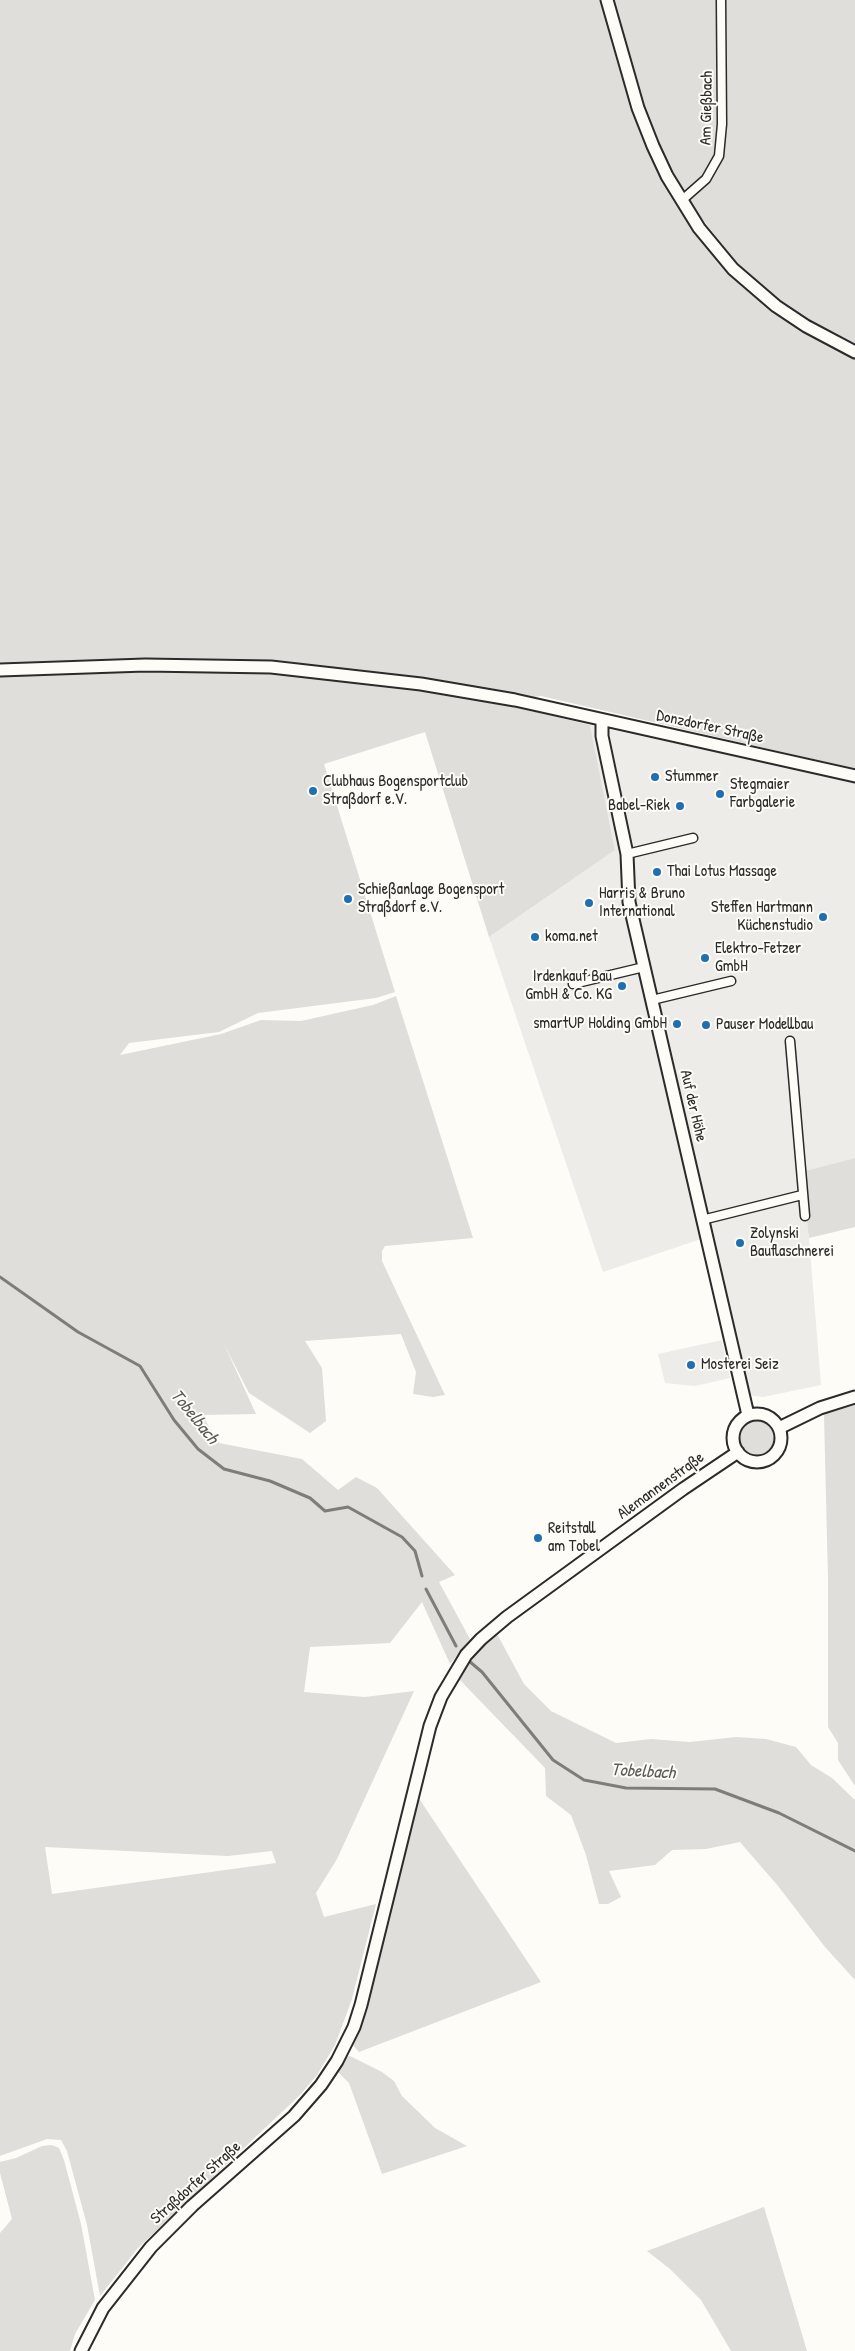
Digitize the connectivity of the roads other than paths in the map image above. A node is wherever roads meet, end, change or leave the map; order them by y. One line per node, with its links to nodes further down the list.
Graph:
1 (607, 0): 3 (street)
2 (721, 0): 3 (street, Am Gießbach)
3 (682, 201): 4 (street)
4 (855, 352)
5 (0, 670): 6 (street, Donzdorfer Straße)
6 (602, 720): 7 (street, Donzdorfer Straße); 9 (street, Auf der Höhe)
7 (855, 776)
8 (693, 838): 9 (street)
9 (627, 854): 10 (street, Auf der Höhe)
10 (644, 967): 12 (street); 13 (street, Auf der Höhe)
11 (731, 980): 13 (street)
12 (574, 984)
13 (652, 1000): 17 (street, Auf der Höhe)
14 (790, 1041): 15 (street)
15 (802, 1195): 16 (street); 17 (street)
16 (805, 1216)
17 (702, 1220): 19 (street, Auf der Höhe)
18 (855, 1397): 20 (street)
19 (748, 1415): 20 (street); 21 (street)
20 (779, 1428): 21 (street)
21 (738, 1452): 22 (street, Alemannenstraße)
22 (344, 2049): 23 (street, Straßdorfer Straße)
23 (81, 2351)

